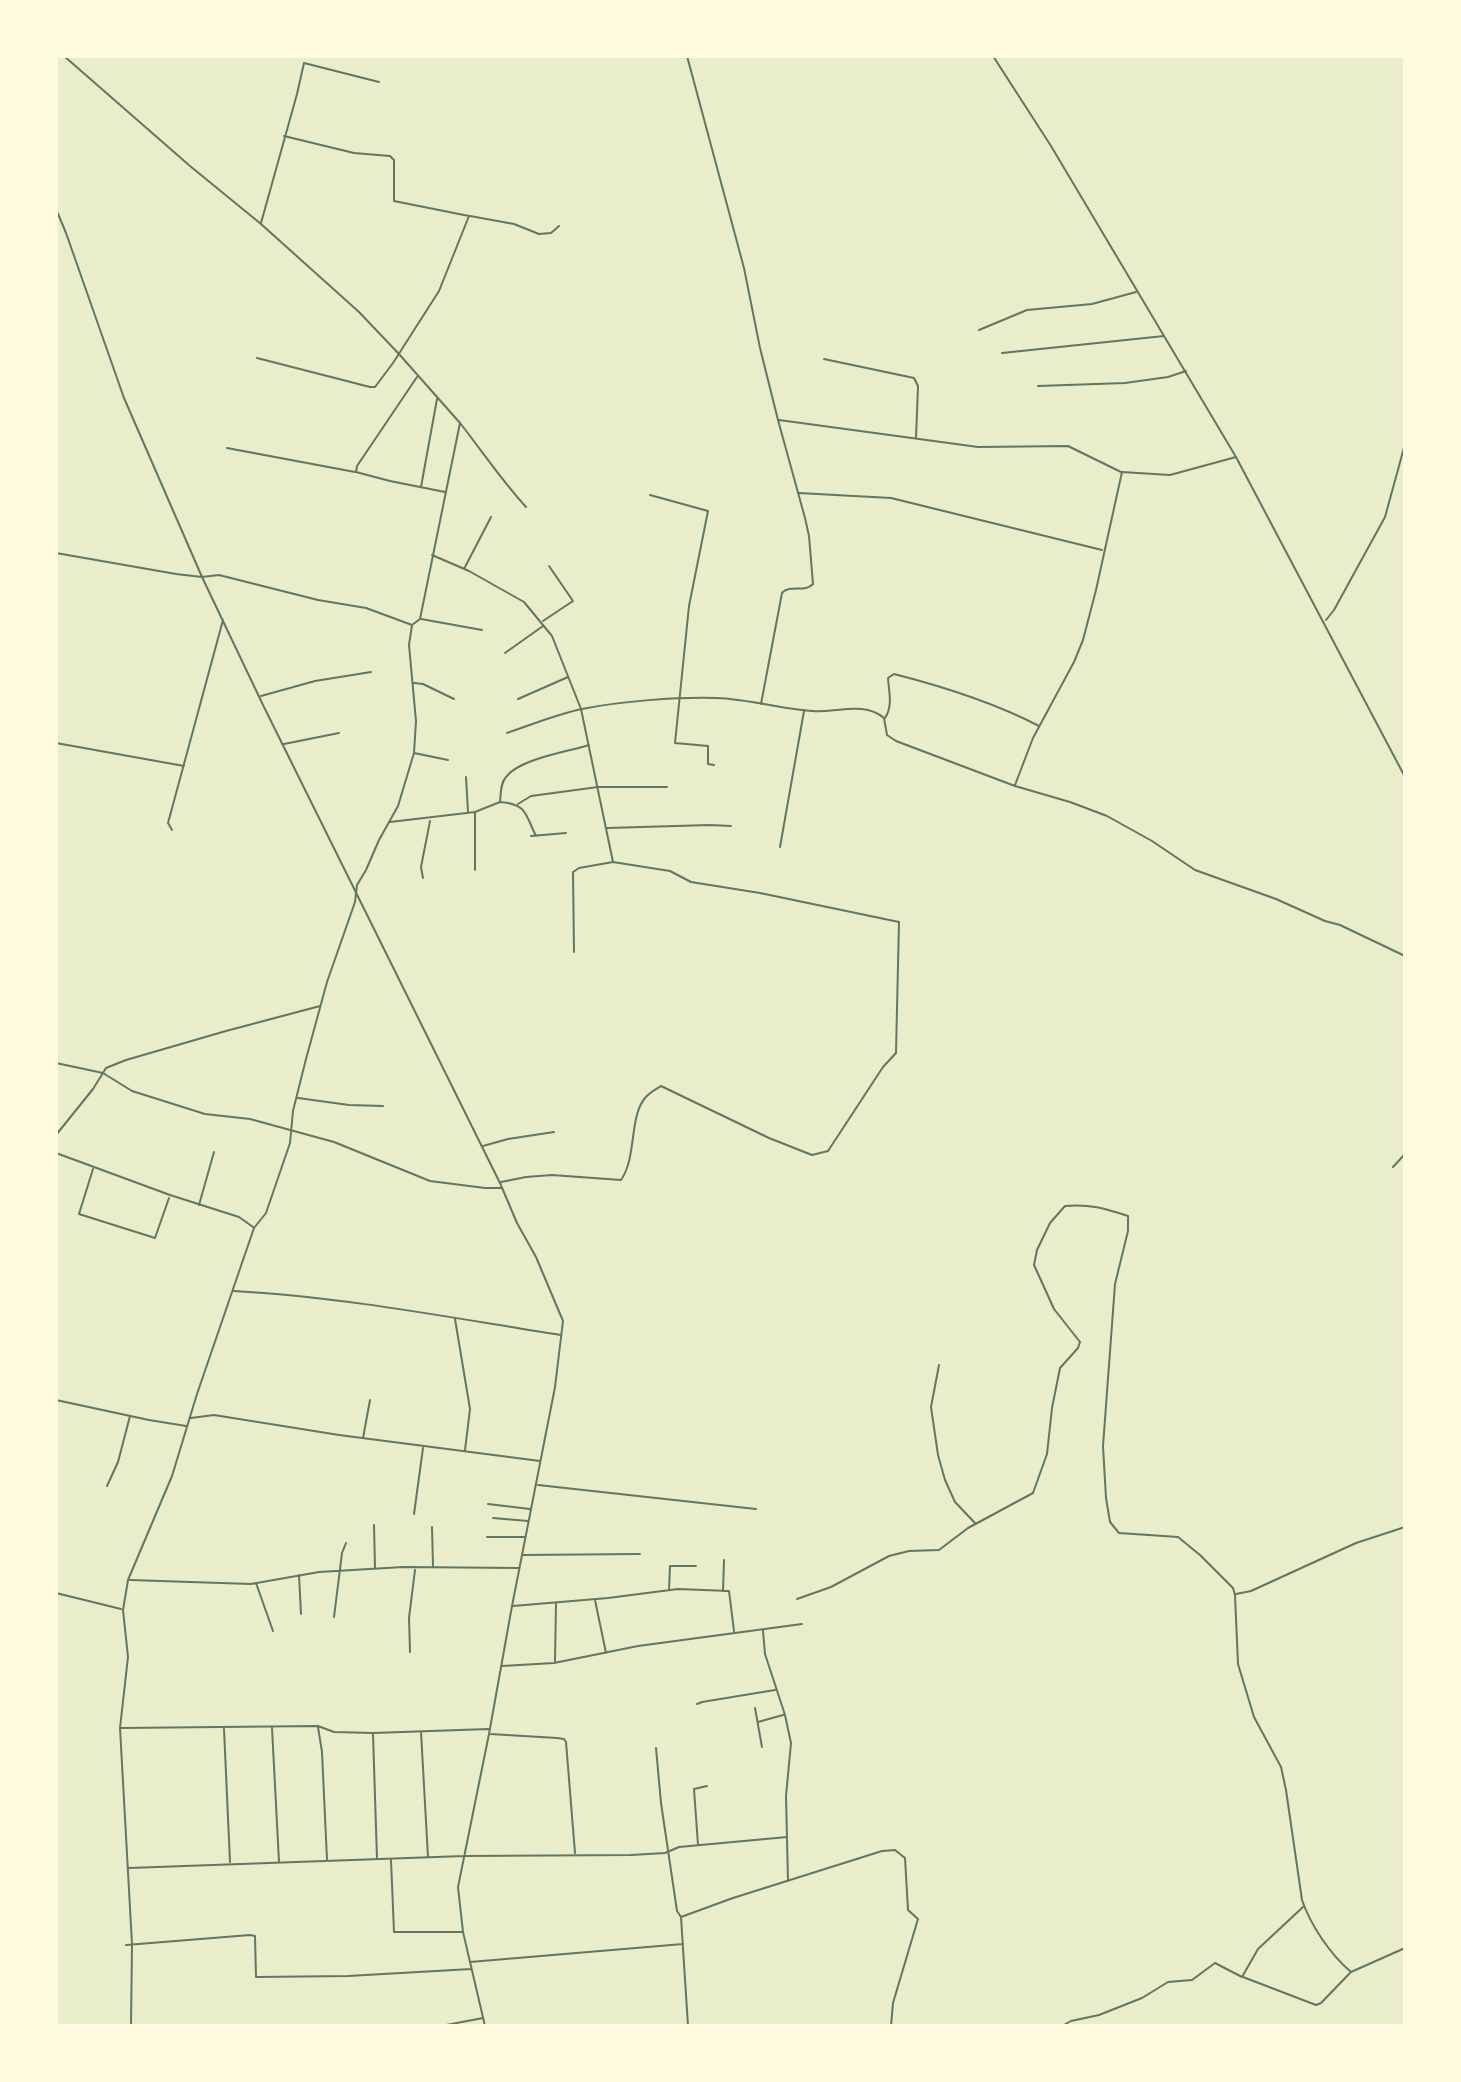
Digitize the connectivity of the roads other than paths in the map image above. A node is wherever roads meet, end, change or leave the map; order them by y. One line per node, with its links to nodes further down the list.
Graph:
1 (64, 56): 10 (street)
2 (306, 56): 5 (street)
3 (687, 56): 23 (street)
4 (993, 56): 12 (street)
5 (304, 63): 6 (street); 7 (street)
6 (379, 82)
7 (284, 136): 9 (street); 10 (street)
8 (56, 209): 42 (street)
9 (469, 216): 11 (street); 16 (street)
10 (261, 224): 16 (street)
11 (559, 226)
12 (1139, 291): 13 (street); 14 (street)
13 (979, 330)
14 (1165, 336): 15 (street); 19 (street)
15 (1002, 353)
16 (399, 354): 17 (street); 20 (street)
17 (257, 358)
18 (824, 359): 25 (street)
19 (1186, 371): 21 (street); 28 (street)
20 (418, 376): 22 (street); 29 (street)
21 (1038, 386)
22 (437, 397): 24 (street); 31 (street)
23 (778, 420): 25 (street); 33 (street)
24 (460, 423): 32 (street); 35 (street)
25 (916, 438): 30 (street)
26 (1405, 444): 45 (street)
27 (227, 448): 29 (street)
28 (1236, 457): 30 (street); 45 (street)
29 (356, 472): 31 (street)
30 (1122, 472): 37 (street)
31 (421, 487): 32 (street)
32 (445, 492): 39 (street)
33 (798, 493): 37 (street); 57 (street)
34 (650, 495): 56 (street)
35 (526, 507)
36 (491, 517): 41 (street)
37 (1104, 551): 61 (street)
38 (56, 553): 42 (street)
39 (432, 555): 41 (street); 43 (street)
40 (549, 566): 46 (street)
41 (464, 569): 46 (street)
42 (202, 577): 44 (street); 47 (street)
43 (420, 619): 47 (street); 48 (street)
44 (223, 620): 53 (street); 70 (street)
45 (1325, 622): 72 (street)
46 (542, 624): 49 (street); 51 (street)
47 (412, 625): 52 (street)
48 (482, 630)
49 (505, 653)
50 (371, 672): 53 (street)
51 (568, 677): 55 (street); 58 (street)
52 (413, 683): 54 (street); 67 (street)
53 (259, 697): 65 (street)
54 (454, 699)
55 (518, 699)
56 (680, 699): 57 (street); 58 (street); 69 (street)
57 (761, 704): 59 (street)
58 (581, 709): 63 (street); 66 (street)
59 (804, 711): 60 (street); 88 (street)
60 (884, 719): 61 (street); 73 (street)
61 (1039, 726): 73 (street)
62 (339, 733): 65 (street)
63 (507, 733)
64 (56, 743): 70 (street)
65 (283, 744): 92 (street)
66 (589, 745): 74 (street); 76 (street)
67 (414, 753): 68 (street); 81 (street)
68 (448, 760)
69 (714, 765)
70 (184, 766): 84 (street)
71 (466, 777): 78 (street)
72 (1405, 777)
73 (1015, 786): 94 (street)
74 (598, 787): 75 (street); 77 (street); 83 (street)
75 (667, 787)
76 (500, 802): 77 (street); 79 (street)
77 (518, 804): 87 (street)
78 (468, 812): 79 (street); 80 (street)
79 (475, 812): 90 (street)
80 (431, 818): 81 (street); 91 (street)
81 (389, 823): 92 (street)
82 (731, 826): 83 (street)
83 (606, 828): 89 (street)
84 (172, 830)
85 (566, 833): 87 (street)
86 (531, 836): 87 (street)
87 (536, 836)
88 (780, 847)
89 (613, 862): 93 (street); 109 (street)
90 (475, 870)
91 (423, 878)
92 (356, 891): 95 (street); 103 (street)
93 (574, 952)
94 (1405, 956)
95 (321, 1006): 97 (street); 98 (street)
96 (56, 1063): 97 (street)
97 (103, 1073): 100 (street); 102 (street)
98 (297, 1098): 99 (street); 100 (street)
99 (383, 1106)
100 (292, 1129): 110 (street); 113 (street)
101 (554, 1132): 103 (street)
102 (56, 1135)
103 (482, 1146): 109 (street)
104 (214, 1152): 112 (street)
105 (56, 1153): 107 (street)
106 (1405, 1154): 108 (street)
107 (93, 1167): 111 (street); 111 (street)
108 (1393, 1167)
109 (500, 1183): 110 (street)
110 (502, 1188): 116 (street)
111 (170, 1195): 112 (street)
112 (198, 1205): 113 (street)
113 (254, 1228): 114 (street)
114 (233, 1291): 115 (street); 121 (street)
115 (455, 1319): 116 (street); 125 (street)
116 (562, 1335): 126 (street)
117 (939, 1365): 135 (street)
118 (56, 1400): 120 (street)
119 (370, 1400): 123 (street)
120 (130, 1416): 122 (street); 128 (street)
121 (189, 1418): 122 (street); 123 (street)
122 (187, 1426): 152 (street)
123 (363, 1438): 124 (street)
124 (423, 1446): 125 (street); 132 (street)
125 (465, 1451): 126 (street)
126 (540, 1461): 127 (street)
127 (537, 1484): 130 (street); 131 (street)
128 (107, 1486)
129 (488, 1504): 130 (street)
130 (531, 1509): 134 (street)
131 (756, 1509)
132 (414, 1514)
133 (493, 1518): 134 (street)
134 (529, 1521): 140 (street)
135 (976, 1524): 157 (street); 159 (street)
136 (374, 1525): 149 (street)
137 (432, 1527): 147 (street)
138 (1405, 1527): 157 (street)
139 (487, 1537): 140 (street)
140 (525, 1537): 143 (street)
141 (346, 1543): 150 (street)
142 (640, 1554): 143 (street)
143 (522, 1555): 148 (street)
144 (724, 1560): 155 (street)
145 (696, 1566): 154 (street)
146 (415, 1568): 147 (street); 149 (street); 169 (street)
147 (433, 1568): 148 (street)
148 (519, 1568): 161 (street)
149 (375, 1569): 150 (street)
150 (340, 1571): 151 (street); 164 (street)
151 (299, 1575): 153 (street); 163 (street)
152 (128, 1580): 153 (street); 162 (street)
153 (256, 1583): 167 (street)
154 (669, 1590): 155 (street); 158 (street)
155 (723, 1591): 168 (street)
156 (56, 1593): 162 (street)
157 (1235, 1595): 202 (street)
158 (595, 1599): 160 (street); 170 (street)
159 (797, 1599)
160 (556, 1602): 161 (street); 171 (street)
161 (512, 1606): 172 (street)
162 (123, 1610): 181 (street)
163 (301, 1614)
164 (334, 1617)
165 (802, 1624): 166 (street)
166 (762, 1629): 168 (street); 173 (street)
167 (273, 1631)
168 (735, 1633): 170 (street)
169 (410, 1652)
170 (606, 1653): 171 (street)
171 (555, 1663): 172 (street)
172 (501, 1666): 182 (street)
173 (776, 1690): 174 (street); 176 (street)
174 (697, 1704)
175 (755, 1708): 177 (street)
176 (785, 1715): 177 (street); 189 (street)
177 (757, 1722): 186 (street)
178 (318, 1726): 180 (street); 184 (street); 197 (street)
179 (224, 1727): 180 (street); 181 (street); 199 (street)
180 (272, 1727): 198 (street)
181 (120, 1728): 200 (street)
182 (490, 1729): 183 (street); 185 (street)
183 (421, 1731): 184 (street); 194 (street)
184 (373, 1733): 196 (street)
185 (489, 1734): 192 (street); 193 (street)
186 (762, 1747)
187 (656, 1748): 191 (street)
188 (707, 1786): 190 (street)
189 (787, 1837): 190 (street); 201 (street)
190 (698, 1845): 191 (street)
191 (668, 1851): 192 (street); 203 (street)
192 (575, 1854): 193 (street)
193 (464, 1856): 194 (street); 204 (street)
194 (428, 1857): 195 (street)
195 (391, 1858): 196 (street); 204 (street)
196 (377, 1859): 197 (street)
197 (327, 1861): 198 (street)
198 (279, 1863): 199 (street)
199 (230, 1865): 200 (street)
200 (128, 1868): 205 (street)
201 (788, 1882): 203 (street); 218 (street)
202 (1304, 1907): 211 (street); 212 (street)
203 (681, 1917): 206 (street)
204 (463, 1932): 209 (street)
205 (132, 1944): 207 (street); 210 (street); 214 (street)
206 (683, 1944): 209 (street); 217 (street)
207 (126, 1945)
208 (1405, 1948): 211 (street)
209 (469, 1962): 210 (street)
210 (472, 1969): 213 (street)
211 (1351, 1972): 212 (street)
212 (1242, 1977): 219 (street)
213 (483, 2018): 215 (street); 216 (street)
214 (131, 2026)
215 (441, 2026)
216 (485, 2026)
217 (688, 2026)
218 (891, 2026)
219 (1062, 2026)

